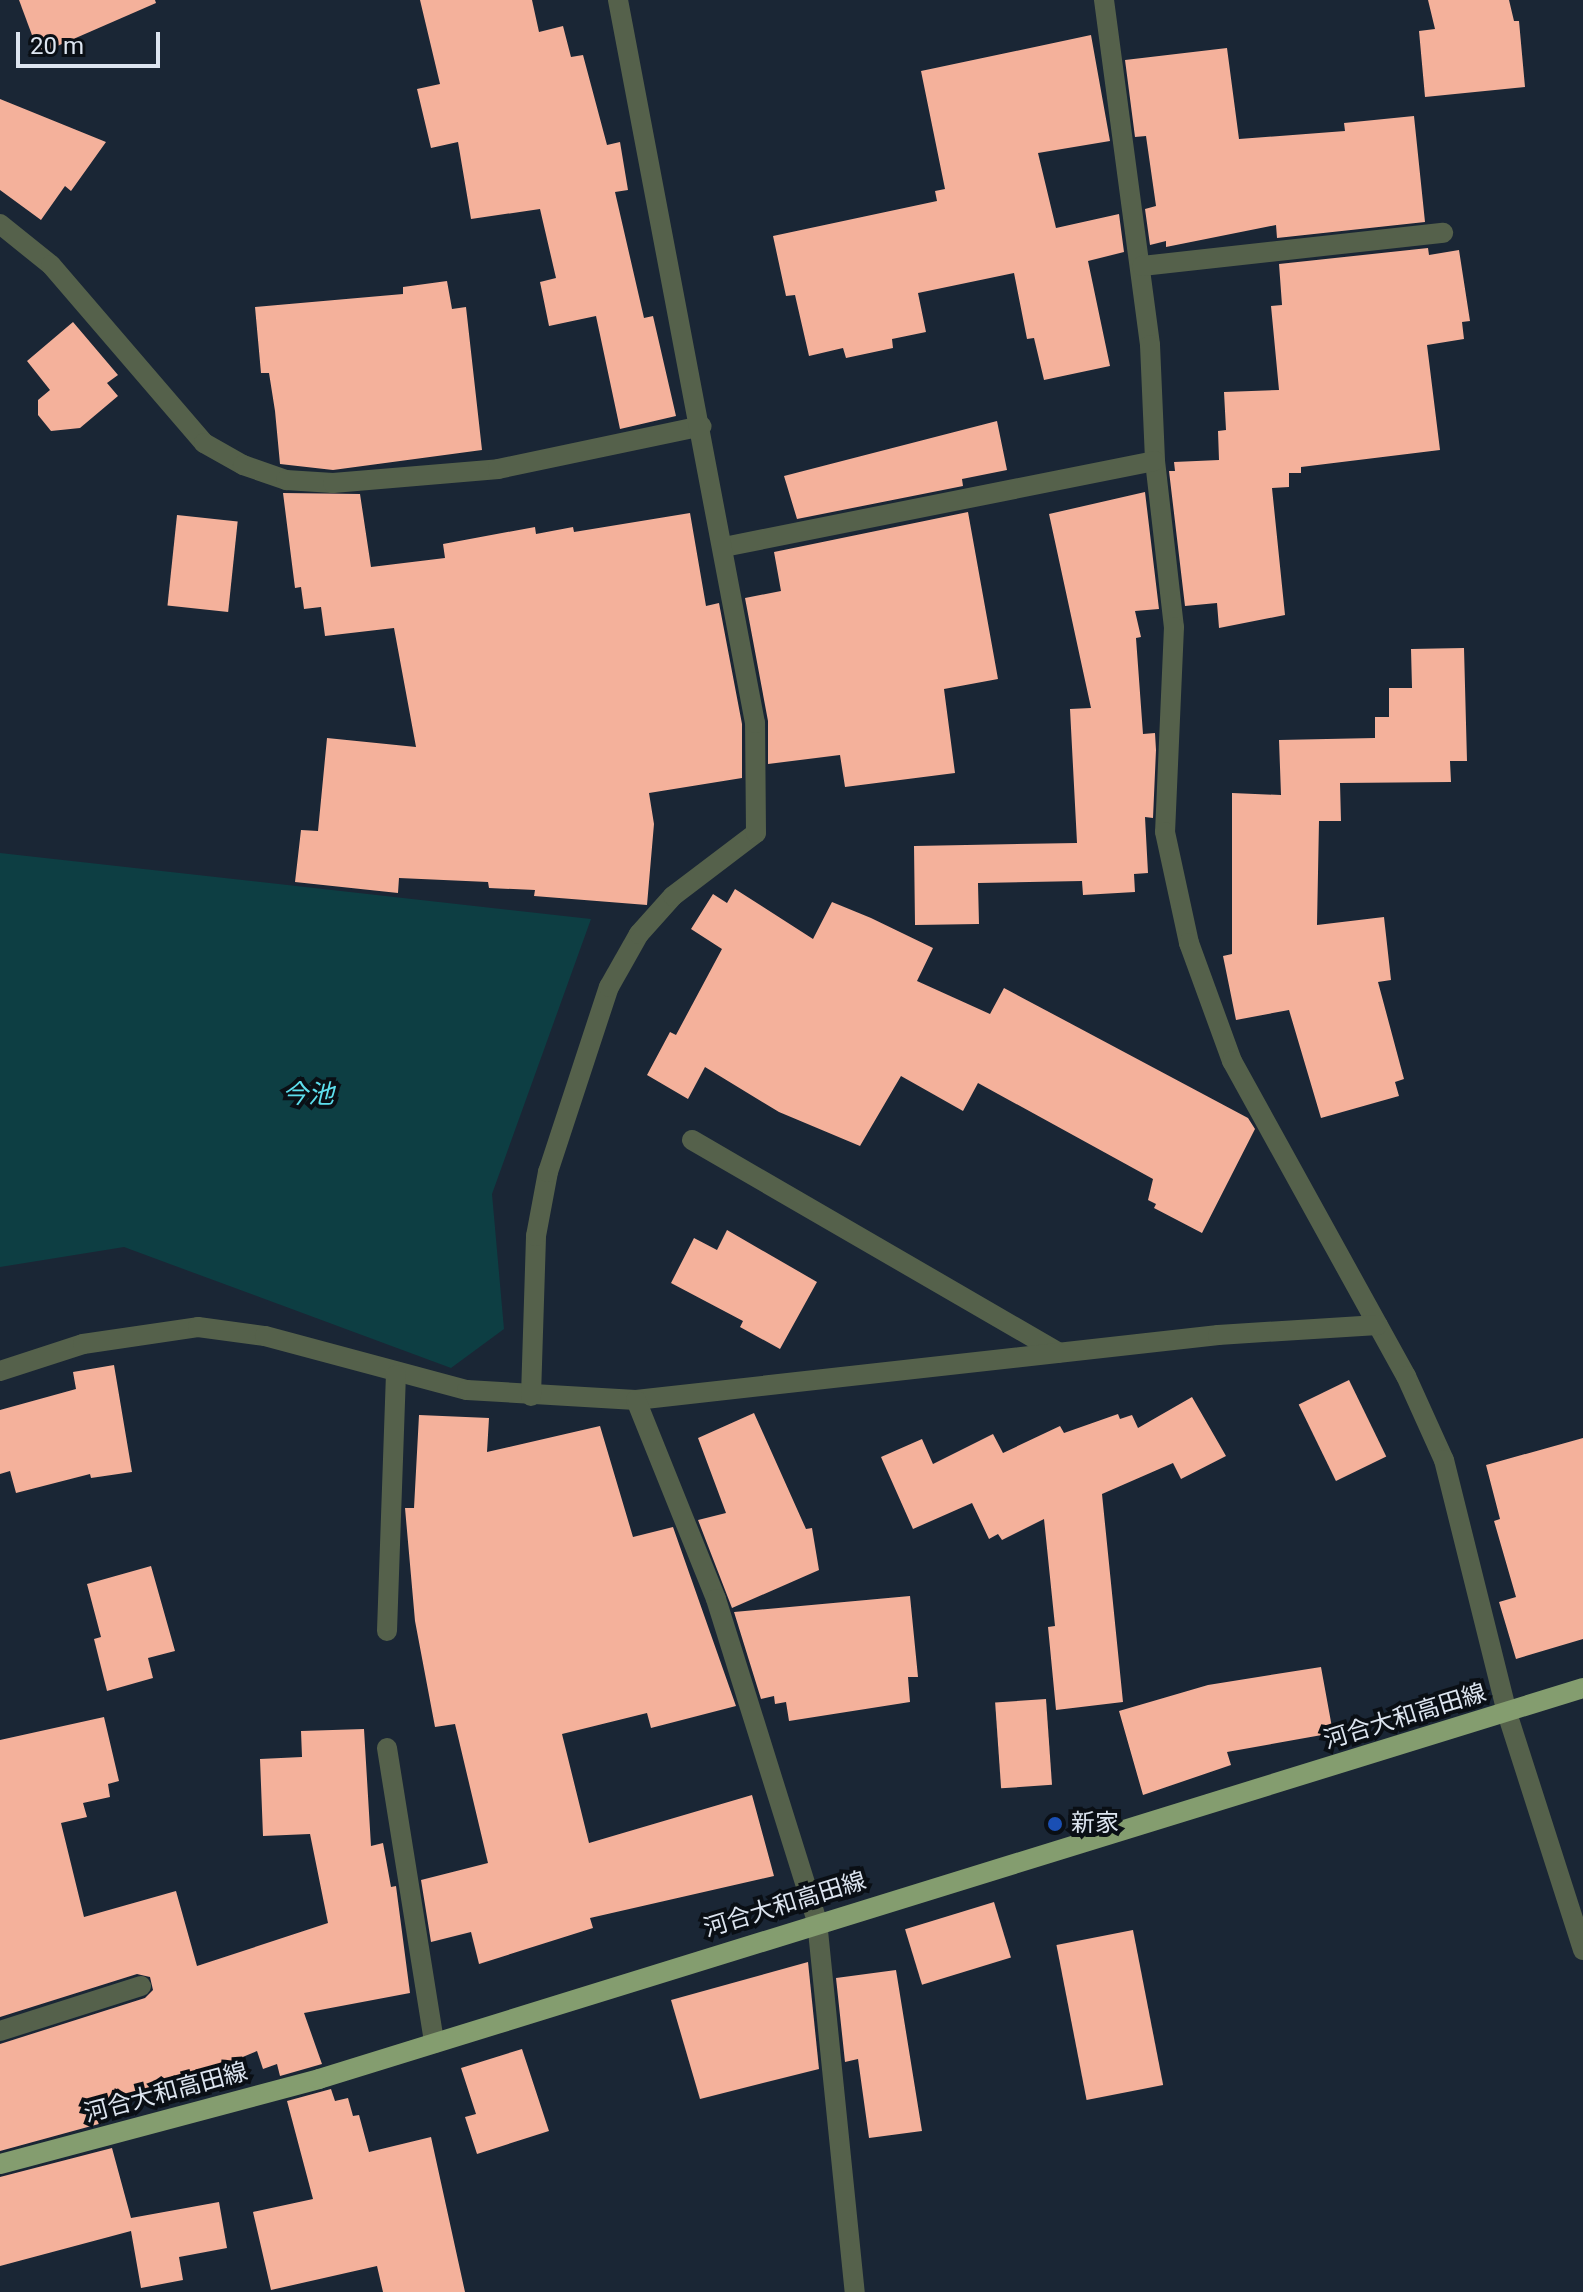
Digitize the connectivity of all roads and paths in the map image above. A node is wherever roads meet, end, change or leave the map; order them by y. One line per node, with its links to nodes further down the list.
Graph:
1 (618, 0): 6 (street)
2 (1104, 0): 5 (street)
3 (0, 224): 6 (street)
4 (1443, 233): 5 (street)
5 (1142, 266): 7 (street)
6 (702, 426): 8 (street)
7 (1155, 461): 8 (street); 10 (street)
8 (724, 547): 14 (street)
9 (692, 1140): 11 (street)
10 (1378, 1325): 11 (street); 18 (street)
11 (1059, 1353): 15 (street)
12 (0, 1371): 13 (street)
13 (396, 1375): 14 (street); 16 (street)
14 (531, 1396): 15 (street)
15 (636, 1400): 20 (street)
16 (387, 1631)
17 (1583, 1688): 18 (main road, 河合大和高田線)
18 (1507, 1713): 20 (main road, 河合大和高田線); 21 (street)
19 (387, 1748): 24 (street)
20 (817, 1921): 24 (main road, 河合大和高田線); 26 (street)
21 (1583, 1950)
22 (141, 1986): 23 (street)
23 (0, 2031)
24 (434, 2043): 25 (main road, 河合大和高田線)
25 (0, 2164)
26 (855, 2292)

